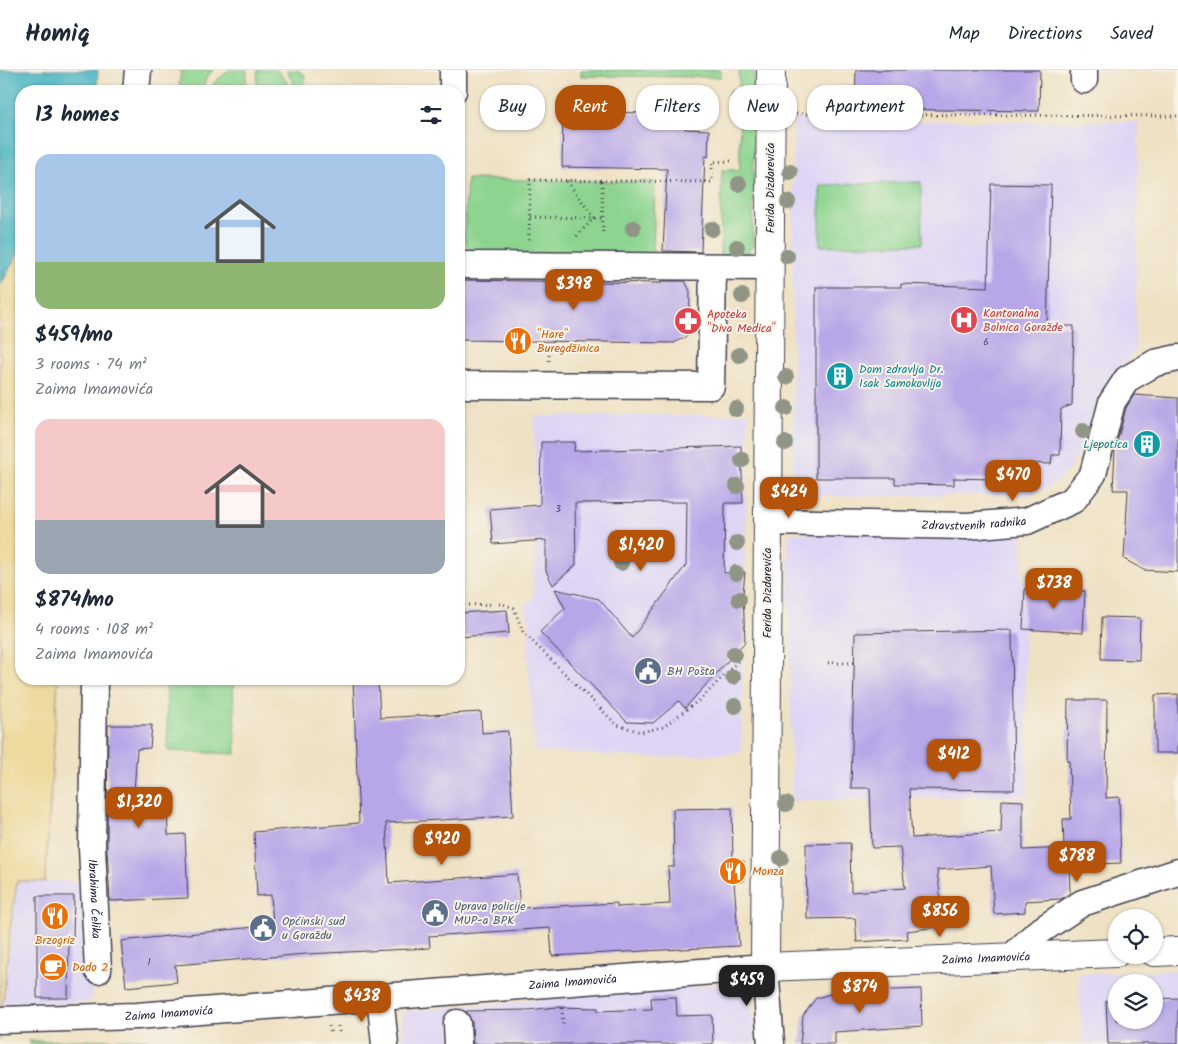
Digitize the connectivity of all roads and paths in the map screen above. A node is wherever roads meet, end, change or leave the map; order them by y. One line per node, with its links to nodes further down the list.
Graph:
1 (138, 70): 4 (street)
2 (453, 70): 5 (street)
3 (771, 70): 6 (main road, Ferida Dizdarevića)
4 (137, 85)
5 (453, 85)
6 (771, 85)
7 (797, 114): 8 (path)
8 (1178, 116)
9 (770, 130): 19 (main road, Ferida Dizdarevića)
10 (732, 161): 12 (path)
11 (567, 180): 12 (path); 13 (path); 14 (path)
12 (602, 181): 15 (path)
13 (530, 217): 14 (path); 17 (path)
14 (594, 218): 15 (path); 17 (path)
15 (602, 218): 18 (path)
16 (465, 266): 17 (street)
17 (539, 266): 18 (street)
18 (602, 266): 20 (street)
19 (769, 267): 20 (street); 23 (main road, Ferida Dizdarevića)
20 (713, 268): 22 (street)
21 (1178, 358): 23 (street, Zdravstvenih radnika)
22 (465, 385)
23 (768, 522): 25 (main road, Ferida Dizdarevića)
24 (465, 605): 25 (path)
25 (767, 632): 34 (main road, Ferida Dizdarevića)
26 (828, 664): 27 (path)
27 (854, 664)
28 (94, 685): 35 (street, Ibrahima Čelika)
29 (1178, 872): 33 (street)
30 (1178, 951): 31 (main road)
31 (1163, 952)
32 (1108, 953): 33 (main road, Zaima Imamovića)
33 (1012, 957): 34 (main road, Zaima Imamovića)
34 (765, 967): 36 (street, Zaima Imamovića); 39 (street)
35 (98, 970)
36 (380, 997): 37 (street, Zaima Imamovića); 38 (street)
37 (0, 1020)
38 (385, 1044)
39 (771, 1044)

